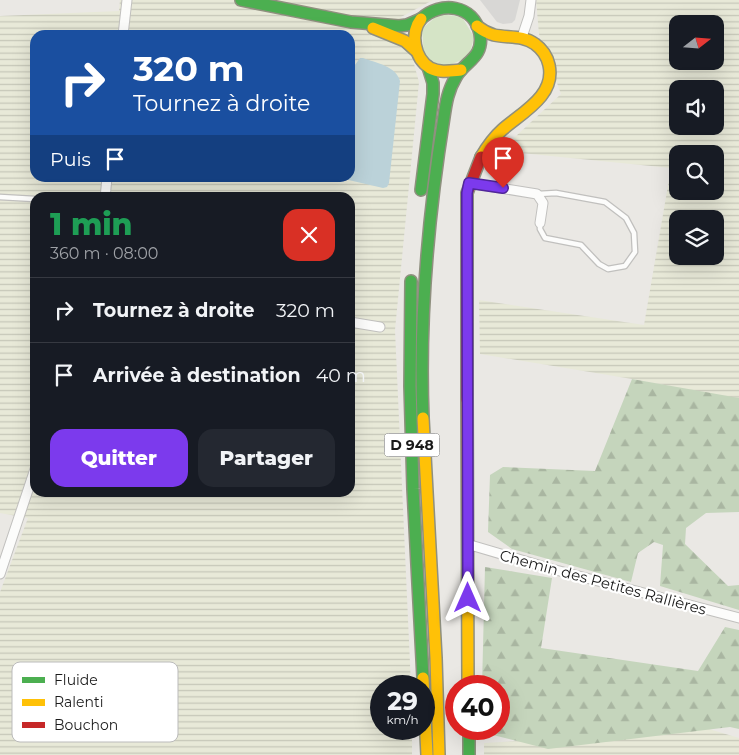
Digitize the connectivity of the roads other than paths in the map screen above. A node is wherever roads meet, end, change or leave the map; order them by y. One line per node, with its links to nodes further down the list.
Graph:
1 (127, 0): 10 (street)
2 (241, 0): 8 (main road)
3 (462, 0): 6 (main road)
4 (531, 0): 12 (street)
5 (441, 4): 6 (main road); 7 (main road)
6 (469, 15): 9 (main road)
7 (421, 19): 8 (main road); 13 (main road)
8 (351, 22): 13 (main road)
9 (477, 26): 11 (main road); 14 (main road)
10 (124, 30)
11 (505, 37): 12 (main road); 14 (main road)
12 (522, 37): 17 (main road)
13 (415, 50): 15 (main road)
14 (478, 51): 16 (main road)
15 (428, 67): 16 (main road); 21 (main road)
16 (461, 70): 33 (main road, D 948)
17 (469, 183): 18 (street); 27 (main road)
18 (537, 194): 22 (street); 22 (lane)
19 (0, 197): 20 (lane)
20 (30, 200)
21 (420, 200)
22 (540, 223)
23 (412, 273): 32 (main road, D 948)
24 (355, 323): 25 (street)
25 (380, 327)
26 (30, 484): 28 (street)
27 (467, 544): 29 (street, Chemin des Petites Rallières); 30 (main road)
28 (0, 574)
29 (739, 618)
30 (468, 675)
31 (469, 740): 34 (main road)
32 (427, 755)
33 (439, 755)
34 (469, 755)

